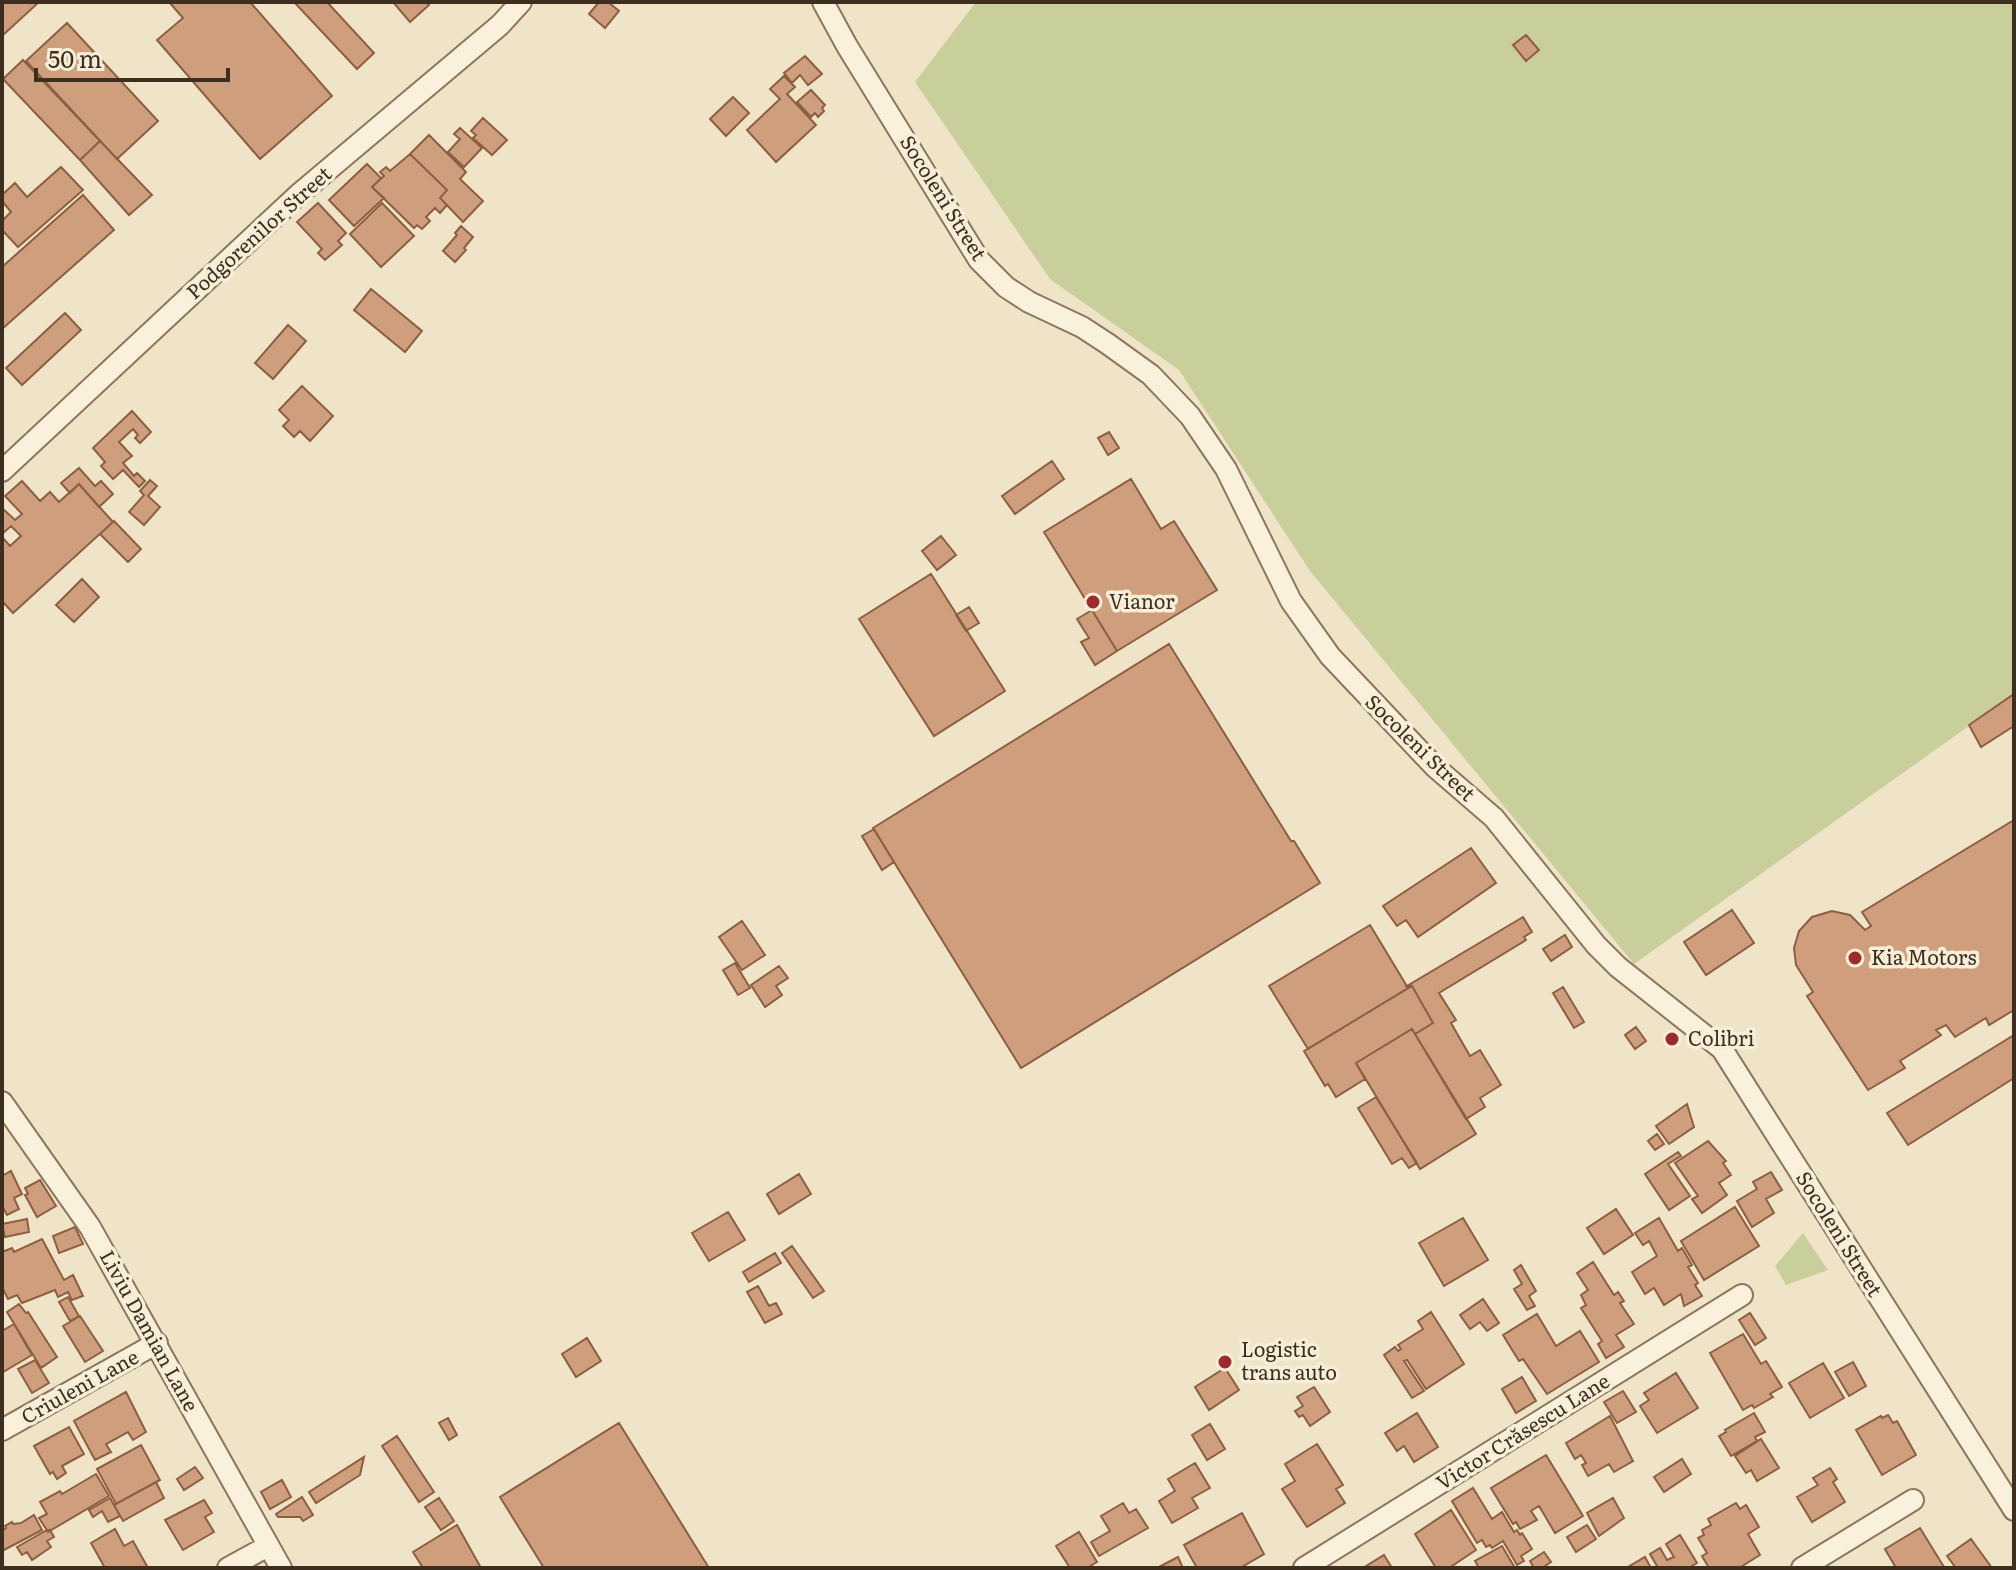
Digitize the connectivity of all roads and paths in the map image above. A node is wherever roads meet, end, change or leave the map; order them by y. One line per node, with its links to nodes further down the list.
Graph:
1 (521, 2): 3 (street, Podgorenilor Street)
2 (823, 2): 9 (street, Socoleni Street)
3 (2, 471)
4 (2, 1102): 6 (street, Liviu Damian Lane)
5 (1742, 1295): 13 (street, Victor Crăsescu Lane)
6 (157, 1343): 7 (street, Criuleni Lane); 10 (street, Liviu Damian Lane)
7 (2, 1430)
8 (1913, 1500): 14 (street)
9 (2014, 1510)
10 (268, 1546): 11 (street); 12 (street, Liviu Damian Lane)
11 (228, 1568)
12 (281, 1568)
13 (1304, 1568)
14 (1802, 1568)

